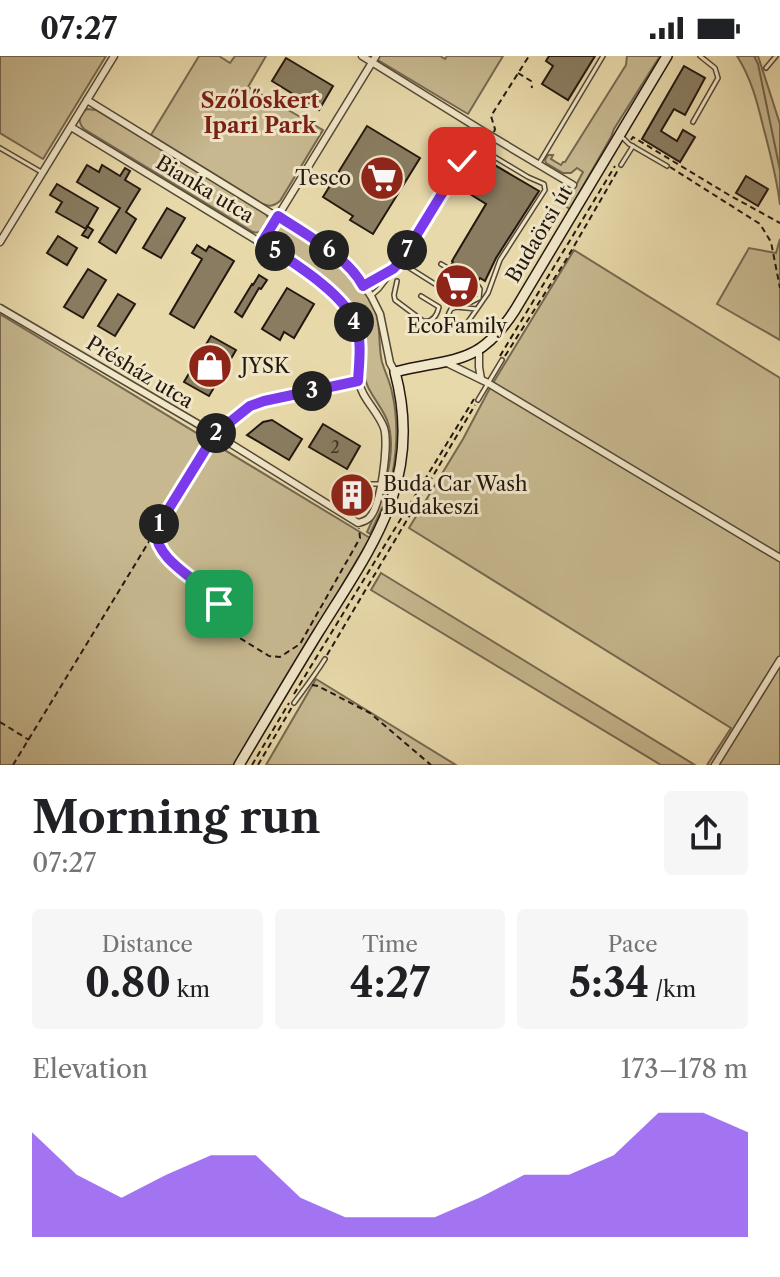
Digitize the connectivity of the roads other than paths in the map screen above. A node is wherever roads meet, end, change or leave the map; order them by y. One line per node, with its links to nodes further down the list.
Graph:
1 (114, 56): 9 (street)
2 (362, 56): 7 (street)
3 (603, 56): 19 (lane)
4 (667, 56): 13 (main road, Budaörsi út)
5 (700, 56): 10 (lane)
6 (776, 56): 8 (lane)
7 (374, 59): 12 (street); 24 (street)
8 (766, 68)
9 (87, 100): 11 (street); 24 (street, Bianka utca)
10 (693, 122)
11 (71, 127): 22 (street); 26 (street, Bianka utca)
12 (481, 130): 14 (lane); 19 (street)
13 (620, 135): 15 (lane); 36 (main road, Budaörsi út)
14 (473, 144): 27 (lane); 35 (lane)
15 (631, 145): 20 (lane); 21 (lane)
16 (0, 148): 17 (lane)
17 (6, 151): 18 (lane); 22 (lane)
18 (0, 154)
19 (538, 165): 23 (street)
20 (621, 165)
21 (667, 166)
22 (43, 173): 25 (street)
23 (573, 185)
24 (278, 216): 26 (street); 31 (street, Bianka utca)
25 (0, 242)
26 (262, 242): 40 (street, Bianka utca)
27 (400, 262): 28 (lane); 29 (lane)
28 (441, 264)
29 (393, 269): 31 (lane); 32 (lane)
30 (397, 281): 33 (lane)
31 (363, 286): 32 (street, Bianka utca)
32 (371, 296): 39 (street, Bianka utca)
33 (421, 296)
34 (0, 308): 43 (street, Présház utca)
35 (477, 309): 35 (lane)
36 (479, 351): 38 (main road, Budaörsi út); 41 (street)
37 (502, 360): 41 (lane)
38 (445, 362): 39 (main road, Budaörsi út); 41 (street)
39 (395, 372): 51 (main road)
40 (358, 381): 43 (street); 44 (street)
41 (484, 381): 42 (lane); 48 (street)
42 (478, 400)
43 (215, 434): 47 (street, Présház utca)
44 (381, 484): 45 (lane); 47 (street)
45 (354, 492)
46 (350, 498): 47 (lane)
47 (345, 516)
48 (780, 558)
49 (325, 659): 52 (lane)
50 (780, 660): 55 (street)
51 (297, 678): 52 (lane); 54 (main road)
52 (307, 684): 53 (lane)
53 (294, 703)
54 (239, 765)
55 (715, 765)

